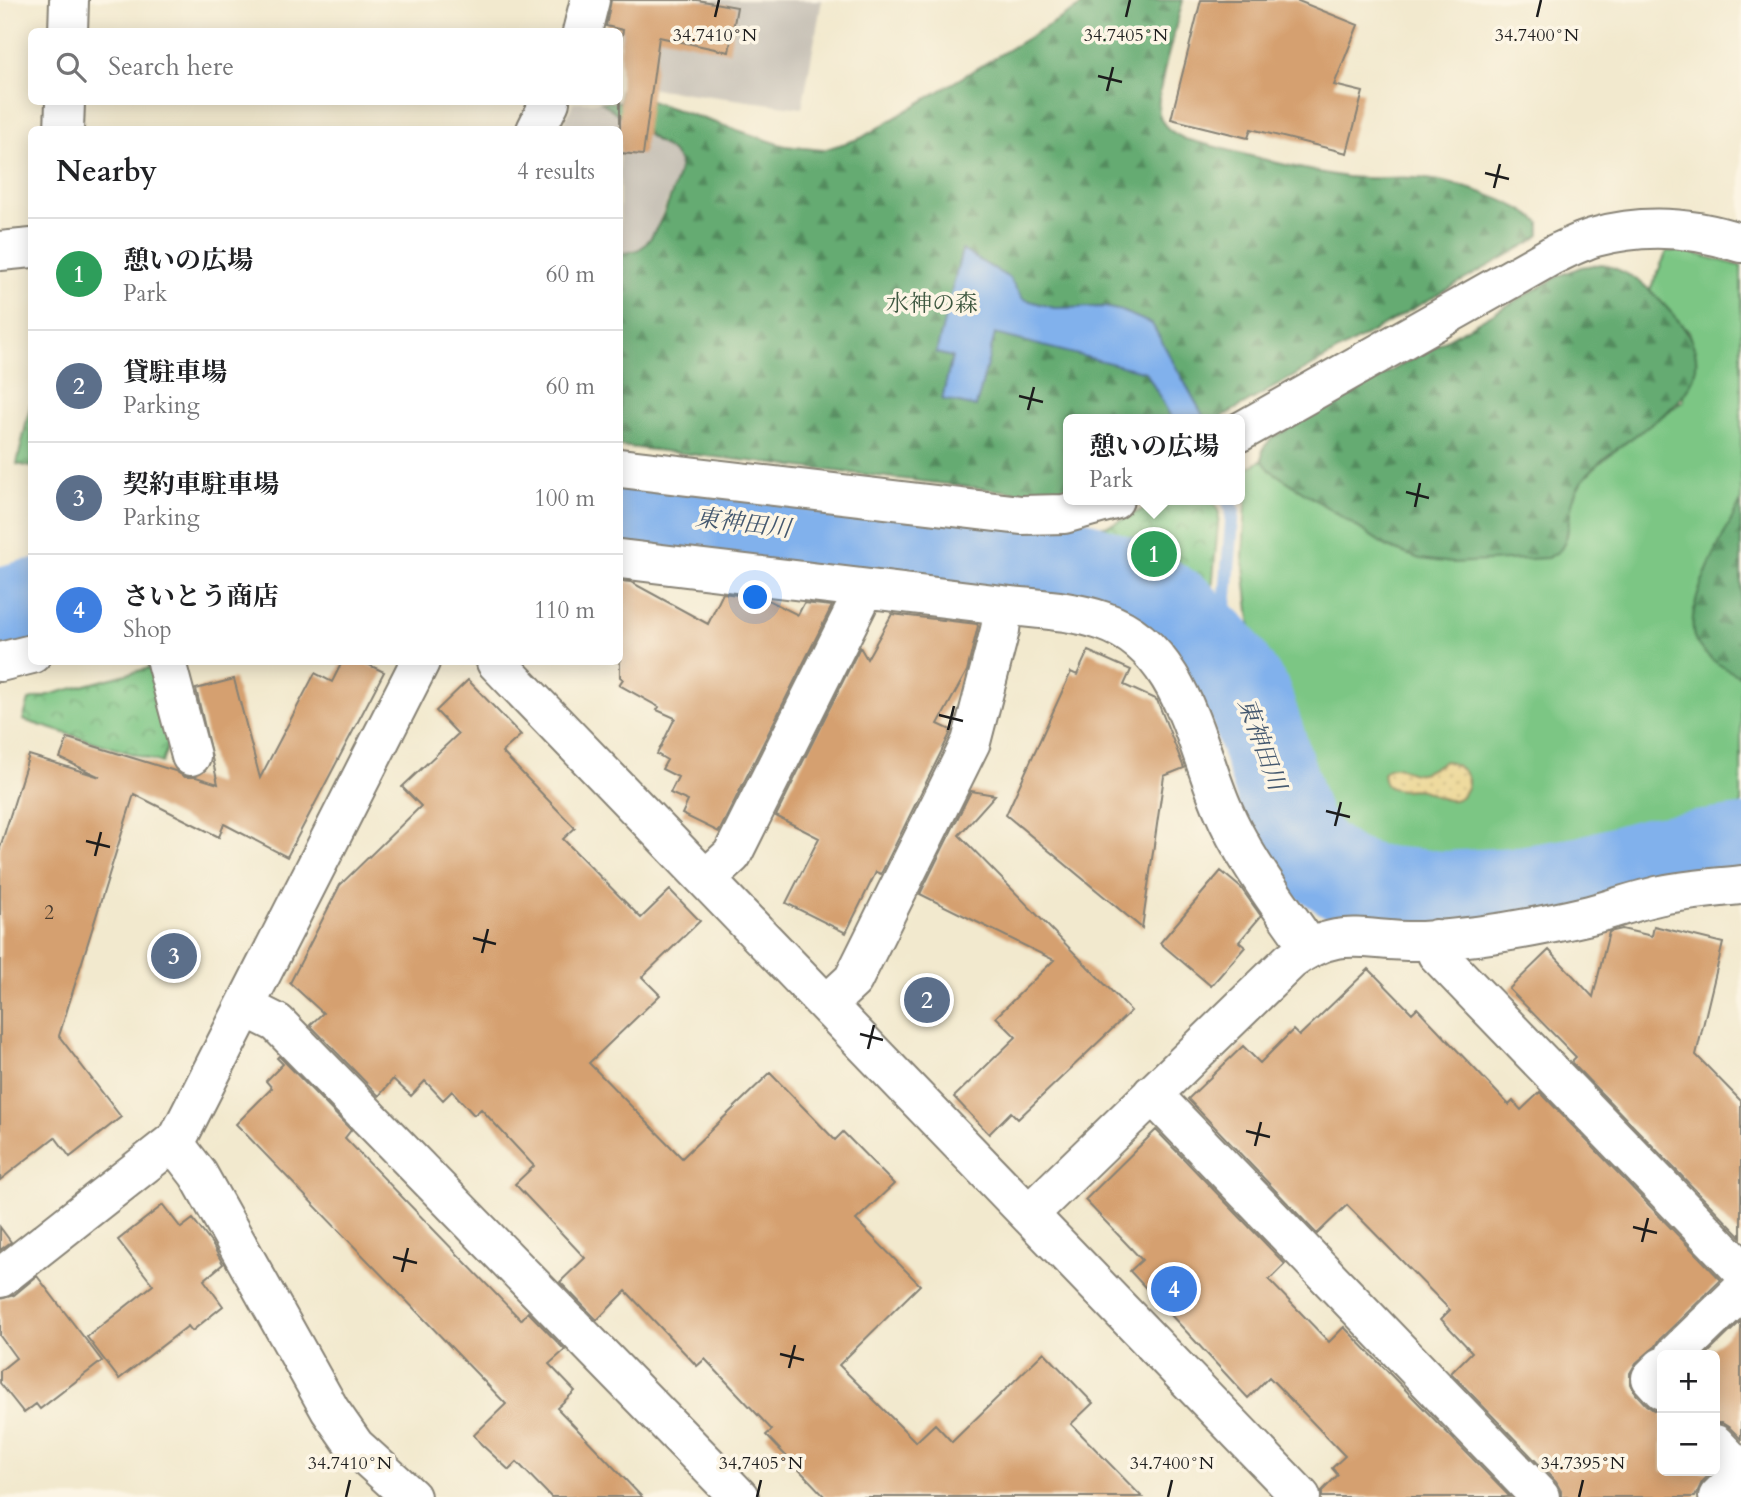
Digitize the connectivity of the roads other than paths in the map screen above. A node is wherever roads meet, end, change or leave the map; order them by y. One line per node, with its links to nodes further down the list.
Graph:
1 (69, 0): 3 (street)
2 (590, 0): 4 (street)
3 (68, 28)
4 (583, 28)
5 (65, 105): 7 (street)
6 (548, 105): 8 (street)
7 (64, 126)
8 (538, 126)
9 (1741, 243): 12 (street)
10 (28, 248): 11 (street)
11 (0, 251)
12 (1245, 429)
13 (623, 468): 14 (street)
14 (1096, 505)
15 (623, 559): 16 (street)
16 (865, 589): 17 (street); 24 (street)
17 (1003, 605): 27 (street); 28 (street)
18 (28, 655): 19 (street)
19 (0, 662)
20 (167, 665): 23 (street)
21 (418, 665): 29 (street)
22 (499, 665): 24 (street)
23 (191, 755)
24 (706, 879): 28 (street)
25 (1741, 885): 26 (street)
26 (1436, 939): 27 (street); 33 (street)
27 (1309, 947): 30 (street)
28 (827, 1004): 32 (street)
29 (244, 1007): 31 (street); 40 (street)
30 (1152, 1094): 32 (street); 42 (street)
31 (174, 1143): 34 (street); 39 (street)
32 (1029, 1214): 41 (street)
33 (1741, 1269)
34 (0, 1278)
35 (1741, 1291): 36 (street)
36 (1680, 1350)
37 (1720, 1450): 38 (street)
38 (1741, 1473): 43 (street)
39 (411, 1497)
40 (739, 1497)
41 (1301, 1497)
42 (1540, 1497)
43 (1718, 1497)

